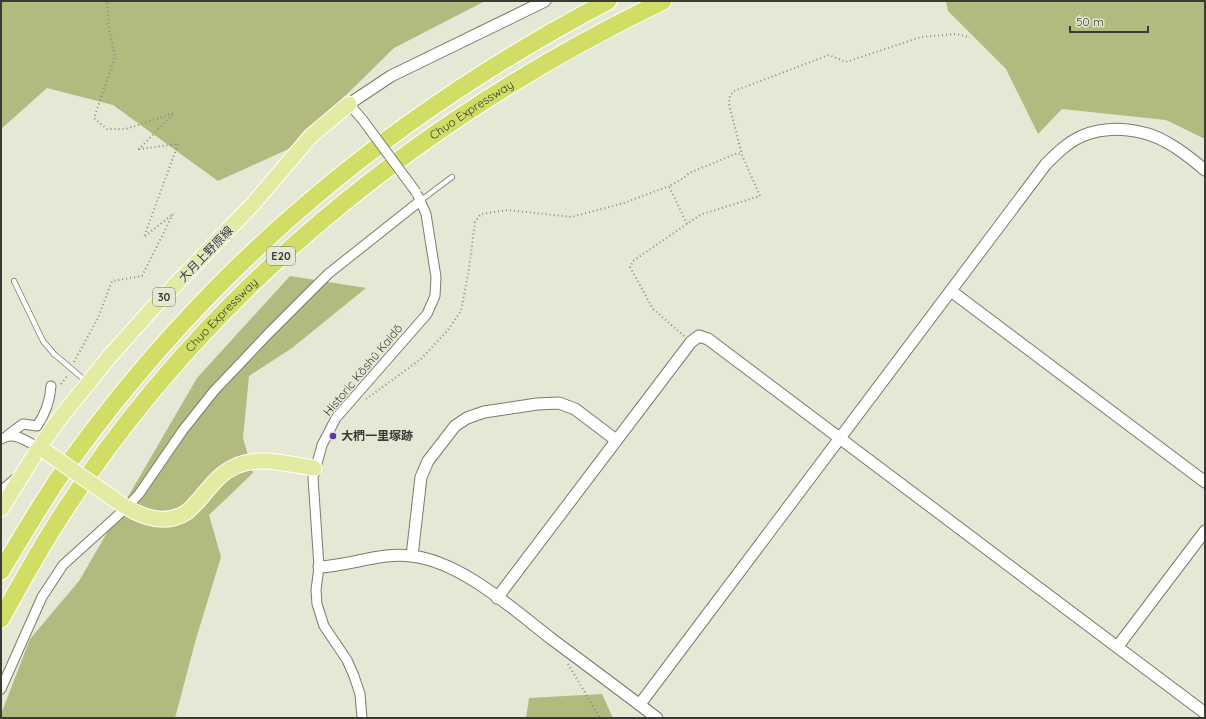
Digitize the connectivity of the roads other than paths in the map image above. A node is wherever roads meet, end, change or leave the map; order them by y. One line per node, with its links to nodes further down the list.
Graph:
1 (545, 1): 4 (street)
2 (608, 1): 25 (highway, Chuo Expressway / E20)
3 (664, 1): 27 (highway, Chuo Expressway / E20)
4 (349, 104): 7 (street, Historic Kōshū Kaidō, bridge); 10 (main road, 大月上野原線 / 30)
5 (1205, 170): 9 (street)
6 (452, 177): 7 (lane)
7 (420, 201): 16 (street, Historic Kōshū Kaidō); 20 (street)
8 (14, 281): 10 (lane)
9 (951, 291): 13 (street); 18 (street)
10 (88, 383): 15 (main road, 大月上野原線 / 30)
11 (51, 386): 12 (street)
12 (5, 437): 15 (street)
13 (841, 439): 14 (street); 28 (street); 30 (street)
14 (616, 440): 23 (street); 26 (street)
15 (42, 450): 17 (main road, 大月上野原線 / 30); 20 (main road, bridge)
16 (314, 468): 20 (main road); 24 (street, Historic Kōshū Kaidō)
17 (24, 471): 19 (street); 21 (main road, 大月上野原線 / 30)
18 (1205, 482)
19 (1, 491)
20 (126, 508): 29 (street)
21 (1, 509)
22 (1205, 531): 28 (street)
23 (412, 556): 24 (street); 26 (street)
24 (319, 568): 32 (street, Historic Kōshū Kaidō)
25 (1, 571)
26 (498, 598): 30 (street)
27 (1, 619)
28 (1118, 646): 31 (street)
29 (1, 689)
30 (640, 704): 33 (street)
31 (1205, 713)
32 (362, 718)
33 (658, 718)

